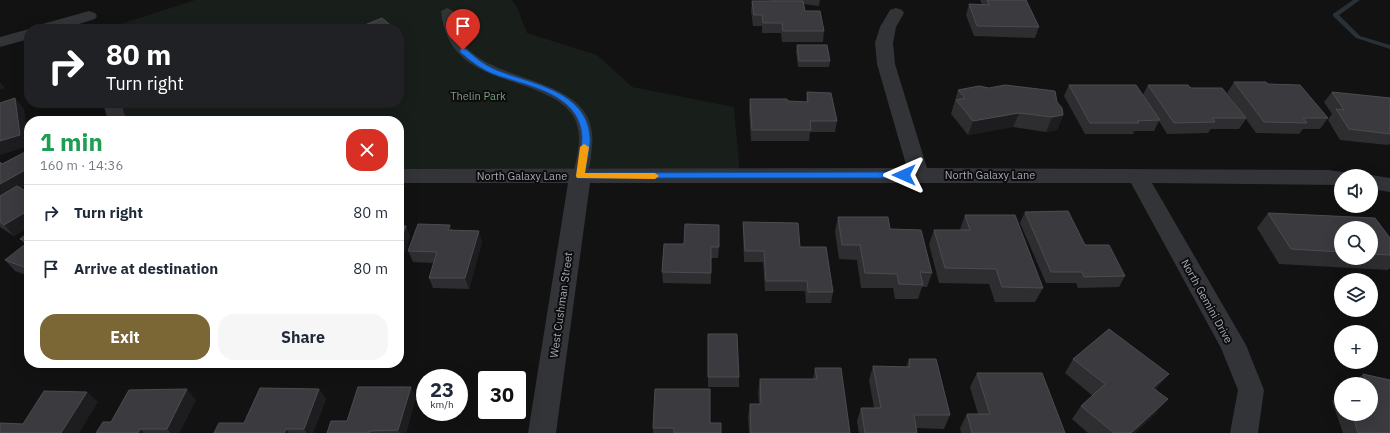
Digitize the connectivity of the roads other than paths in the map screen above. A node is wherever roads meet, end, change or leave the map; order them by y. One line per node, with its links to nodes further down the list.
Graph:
1 (80, 0): 4 (street)
2 (447, 11): 10 (lane)
3 (896, 14): 8 (street)
4 (91, 22): 5 (street)
5 (78, 24)
6 (24, 35): 7 (street)
7 (0, 42)
8 (919, 175): 10 (street, North Galaxy Lane); 11 (street, North Galaxy Lane)
9 (404, 176): 10 (street, North Galaxy Lane)
10 (580, 176): 15 (street, West Cushman Street)
11 (1136, 176): 12 (street, North Galaxy Lane); 16 (street, North Gemini Drive)
12 (1334, 178)
13 (1378, 183): 14 (street)
14 (1390, 185)
15 (542, 433)
16 (1244, 433)

